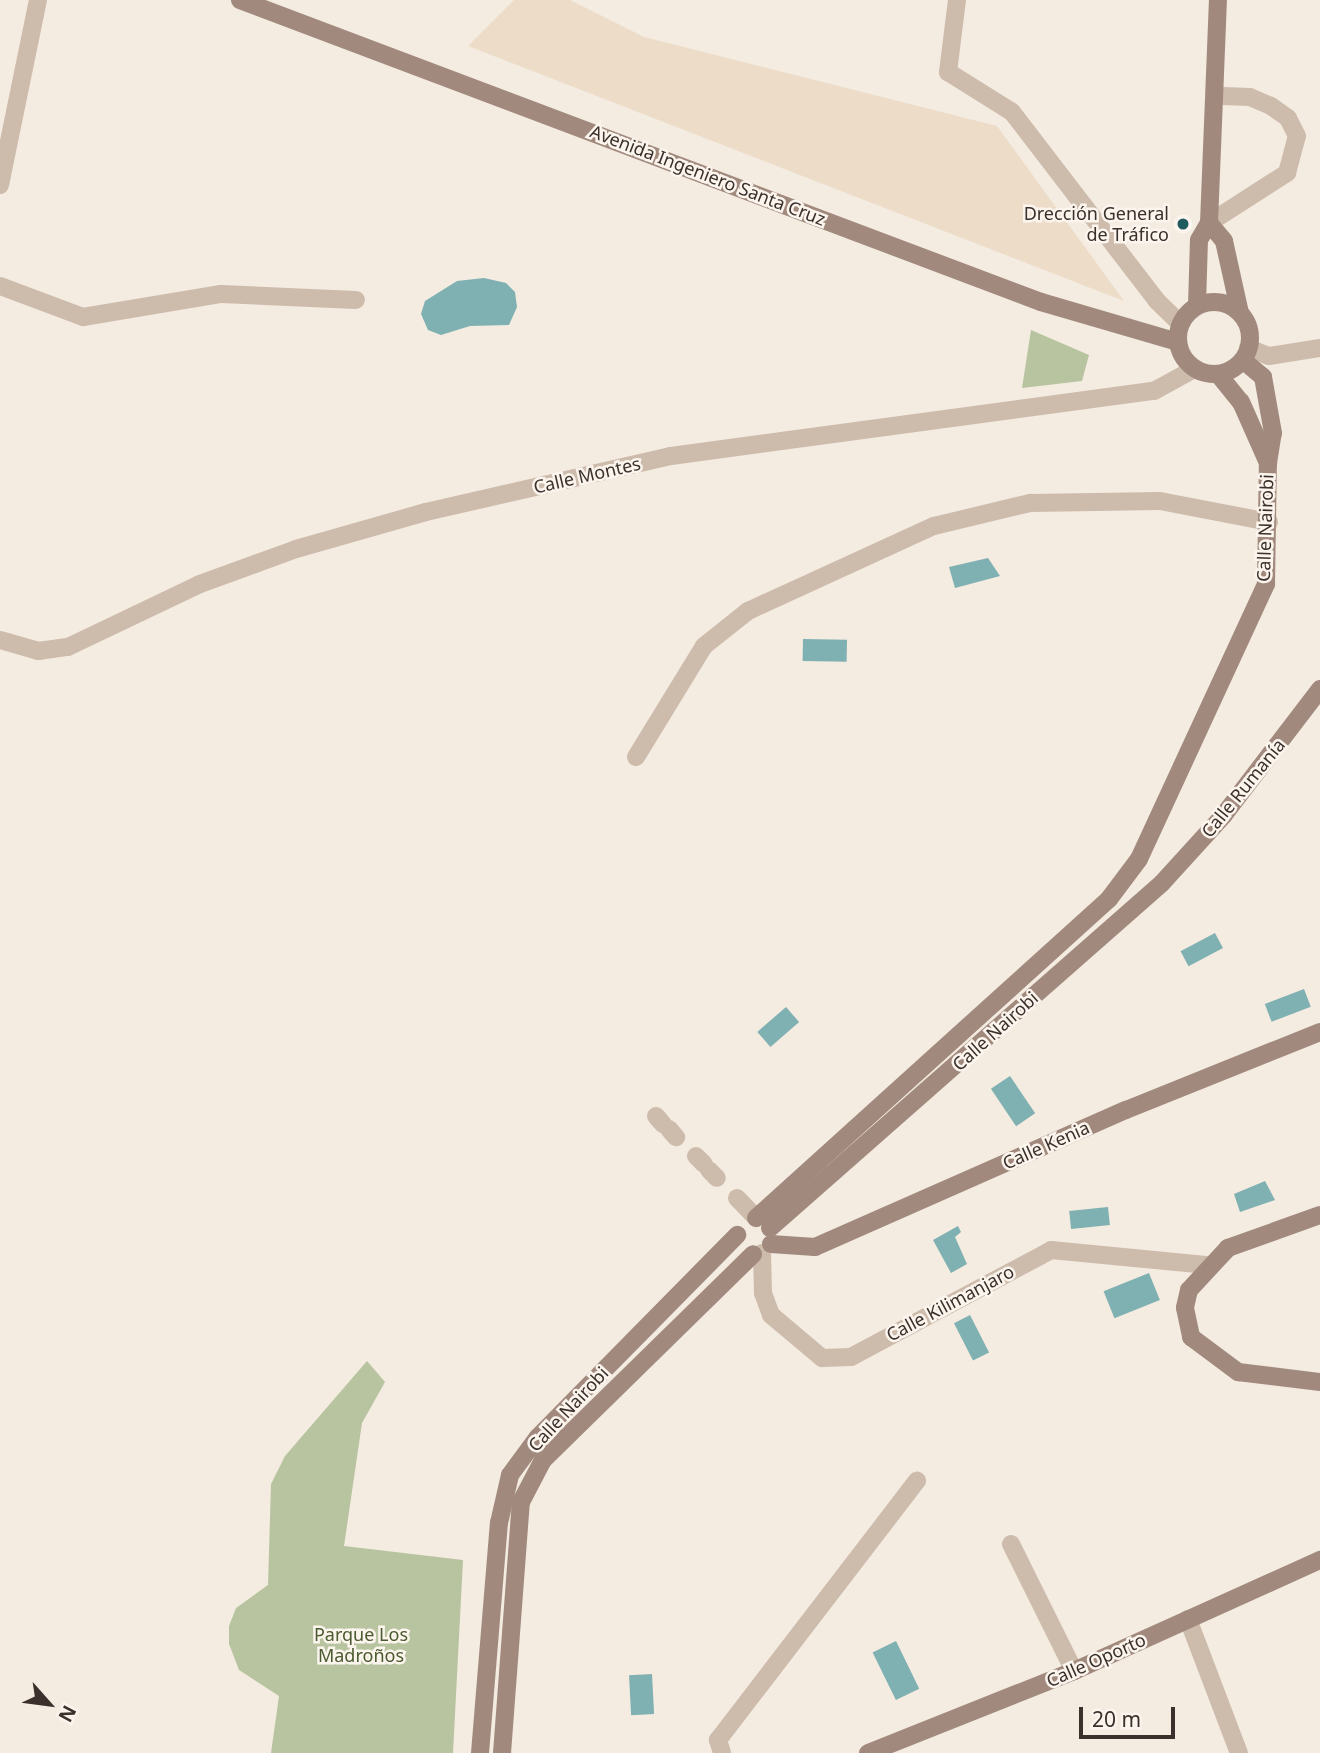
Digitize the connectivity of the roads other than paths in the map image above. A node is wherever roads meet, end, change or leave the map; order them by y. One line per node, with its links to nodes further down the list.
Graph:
1 (38, 0): 6 (street)
2 (240, 0): 13 (street, Avenida Ingeniero Santa Cruz)
3 (957, 0): 13 (street)
4 (1218, 0): 5 (street)
5 (1215, 96): 8 (street); 8 (street)
6 (7, 126): 7 (street)
7 (0, 185)
8 (1209, 222): 11 (street); 12 (street)
9 (0, 286): 10 (street)
10 (356, 300)
11 (1197, 306): 12 (street); 13 (street)
12 (1240, 313): 15 (street)
13 (1179, 333): 16 (street)
14 (1320, 348): 15 (street)
15 (1246, 354): 17 (street); 18 (street, Calle Nairobi)
16 (1194, 369): 17 (street); 20 (street, Calle Montes)
17 (1218, 374): 18 (street, Calle Nairobi)
18 (1268, 463): 19 (street, Calle Nairobi)
19 (1269, 522): 22 (street); 23 (street, Calle Nairobi)
20 (0, 640)
21 (1320, 689): 24 (street, Calle Rumanía)
22 (636, 757)
23 (1139, 859): 24 (street); 29 (street, Calle Nairobi)
24 (1162, 883): 29 (street, Calle Nairobi)
25 (1320, 1032): 29 (street, Calle Kenia)
26 (696, 1157): 29 (street)
27 (1320, 1215): 30 (street)
28 (737, 1235): 29 (street); 29 (street, Calle Nairobi); 37 (street, Calle Nairobi)
29 (762, 1239): 30 (street, Calle Kilimanjaro); 38 (street, Calle Nairobi)
30 (1208, 1265): 31 (street)
31 (1320, 1382)
32 (917, 1481): 39 (street)
33 (1011, 1544): 36 (street)
34 (1320, 1560): 35 (street, Calle Oporto)
35 (1188, 1619): 36 (street, Calle Oporto); 41 (street)
36 (1074, 1671): 40 (street, Calle Oporto)
37 (480, 1753)
38 (502, 1753)
39 (722, 1753)
40 (868, 1753)
41 (1239, 1753)

